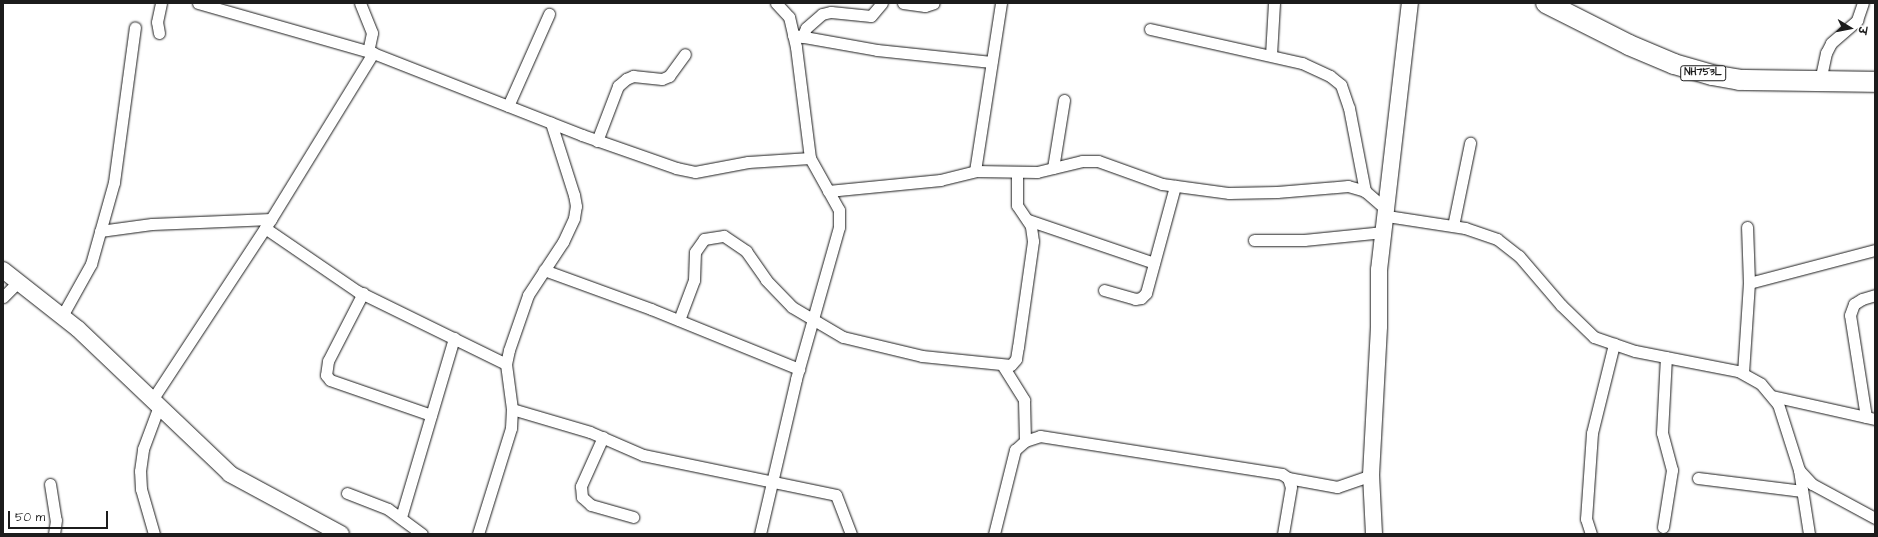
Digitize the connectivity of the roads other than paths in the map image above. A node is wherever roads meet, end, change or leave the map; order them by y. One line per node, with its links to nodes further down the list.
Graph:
1 (161, 3): 17 (street)
2 (198, 3): 19 (street)
3 (360, 3): 19 (street)
4 (776, 3): 18 (street)
5 (882, 3): 13 (street)
6 (903, 3): 7 (street)
7 (934, 3)
8 (1001, 3): 22 (street)
9 (1274, 3): 21 (street)
10 (1410, 3): 37 (street)
11 (1863, 3): 23 (street)
12 (1551, 4): 23 (highway, NH753L)
13 (832, 8): 18 (street)
14 (549, 14): 26 (street)
15 (135, 27): 42 (street)
16 (1150, 29): 21 (street)
17 (159, 33)
18 (798, 36): 22 (street); 30 (street)
19 (371, 53): 26 (street); 39 (street)
20 (685, 54): 28 (street)
21 (1271, 55): 36 (street)
22 (991, 62): 32 (street)
23 (1820, 81): 24 (highway, NH753L)
24 (1875, 82)
25 (1064, 100): 31 (street)
26 (508, 106): 27 (street)
27 (551, 123): 28 (street); 48 (street)
28 (597, 141): 30 (street)
29 (1470, 143): 40 (street)
30 (810, 158): 35 (street)
31 (1053, 168): 33 (street); 34 (street)
32 (975, 171): 33 (street); 35 (street)
33 (1017, 173): 38 (street)
34 (1175, 186): 36 (street); 46 (street)
35 (828, 190): 57 (street)
36 (1365, 191): 37 (street)
37 (1387, 213): 40 (street); 43 (street)
38 (1028, 220): 46 (street); 62 (street)
39 (268, 224): 42 (street); 52 (street); 66 (street)
40 (1453, 226): 59 (street)
41 (1747, 228): 49 (street)
42 (100, 231): 55 (street)
43 (1384, 232): 44 (street); 73 (street)
44 (1254, 240)
45 (1875, 250): 49 (street)
46 (1154, 263): 51 (street)
47 (3, 270): 50 (street)
48 (544, 270): 56 (street); 61 (street)
49 (1749, 283): 64 (street)
50 (11, 285): 54 (street); 55 (street)
51 (1104, 290)
52 (363, 293): 58 (street); 68 (street)
53 (1875, 295): 69 (street)
54 (3, 297)
55 (62, 316): 66 (street)
56 (678, 320): 57 (street); 63 (street)
57 (813, 320): 62 (street); 63 (street)
58 (454, 338): 61 (street); 68 (street)
59 (1614, 344): 60 (street); 94 (street)
60 (1666, 357): 64 (street); 83 (street)
61 (506, 364): 67 (street)
62 (1003, 366): 71 (street)
63 (798, 369): 76 (street)
64 (1743, 373): 65 (street)
65 (1772, 396): 69 (street); 72 (street)
66 (155, 403): 85 (street); 86 (street)
67 (512, 409): 70 (street); 88 (street)
68 (431, 415): 81 (street)
69 (1871, 418)
70 (603, 437): 76 (street); 80 (street)
71 (1026, 441): 74 (street); 91 (street)
72 (1799, 470): 78 (street); 82 (street)
73 (1371, 476): 74 (street); 93 (street)
74 (1288, 478): 92 (street)
75 (1698, 478): 78 (street)
76 (772, 482): 89 (street); 90 (street)
77 (50, 484): 84 (street)
78 (1802, 491): 95 (street)
79 (347, 493): 81 (street)
80 (632, 516)
81 (401, 517): 87 (street)
82 (1875, 518)
83 (1663, 528)
84 (54, 534)
85 (154, 534)
86 (341, 534)
87 (422, 534)
88 (478, 534)
89 (760, 534)
90 (851, 534)
91 (994, 534)
92 (1283, 534)
93 (1374, 534)
94 (1591, 534)
95 (1809, 534)

